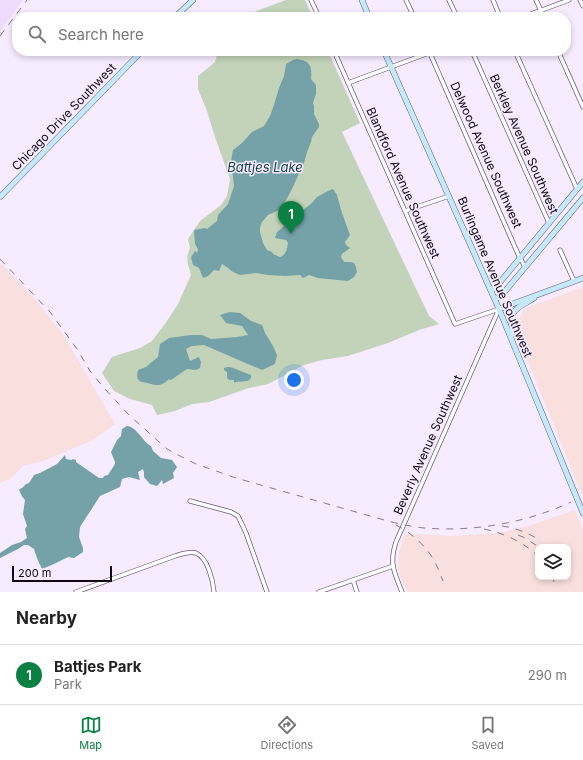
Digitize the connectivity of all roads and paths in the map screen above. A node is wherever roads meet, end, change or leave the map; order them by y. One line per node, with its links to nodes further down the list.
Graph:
1 (192, 0): 12 (street)
2 (311, 0): 13 (street)
3 (362, 0): 14 (street)
4 (406, 0): 15 (street)
5 (449, 0): 16 (street)
6 (493, 0): 17 (street)
7 (536, 0): 11 (street)
8 (569, 0): 11 (street)
9 (580, 0): 10 (street)
10 (583, 6)
11 (541, 10): 18 (street)
12 (180, 12)
13 (317, 12)
14 (367, 12)
15 (412, 12)
16 (455, 12)
17 (498, 12)
18 (536, 12)
19 (137, 56): 33 (street, Chicago Drive Southwest)
20 (336, 56): 28 (street, Blandford Avenue Southwest)
21 (386, 56): 27 (street, Burlingame Avenue Southwest)
22 (421, 56): 27 (street)
23 (433, 56): 38 (street, Delwood Avenue Southwest)
24 (474, 56): 36 (street, Berkley Avenue Southwest)
25 (517, 56): 31 (street)
26 (560, 56): 29 (street)
27 (392, 67): 28 (street); 32 (street, Burlingame Avenue Southwest)
28 (348, 83): 35 (street, Blandford Avenue Southwest)
29 (583, 106)
30 (583, 182): 31 (street)
31 (577, 189): 36 (street)
32 (449, 196): 35 (street); 42 (street, Burlingame Avenue Southwest)
33 (0, 197)
34 (583, 198): 39 (street)
35 (405, 211): 46 (street, Blandford Avenue Southwest)
36 (549, 223): 38 (street)
37 (560, 250): 41 (street)
38 (520, 258): 39 (street, Delwood Avenue Southwest); 42 (street)
39 (525, 267): 44 (street)
40 (583, 278): 41 (street)
41 (574, 281): 43 (street)
42 (491, 290): 45 (street, Burlingame Avenue Southwest)
43 (539, 294): 46 (street); 47 (street)
44 (501, 296): 45 (street); 46 (street)
45 (495, 299): 46 (street, Burlingame Avenue Southwest)
46 (499, 309): 47 (street, Burlingame Avenue Southwest); 50 (street, Beverly Avenue Southwest)
47 (511, 337): 49 (street, Burlingame Avenue Southwest)
48 (190, 501): 54 (street)
49 (583, 513)
50 (393, 566): 51 (street); 57 (street, Beverly Avenue Southwest)
51 (353, 580): 55 (street); 56 (street)
52 (76, 592): 53 (street)
53 (214, 592)
54 (267, 592)
55 (319, 592)
56 (358, 592)
57 (402, 592)

